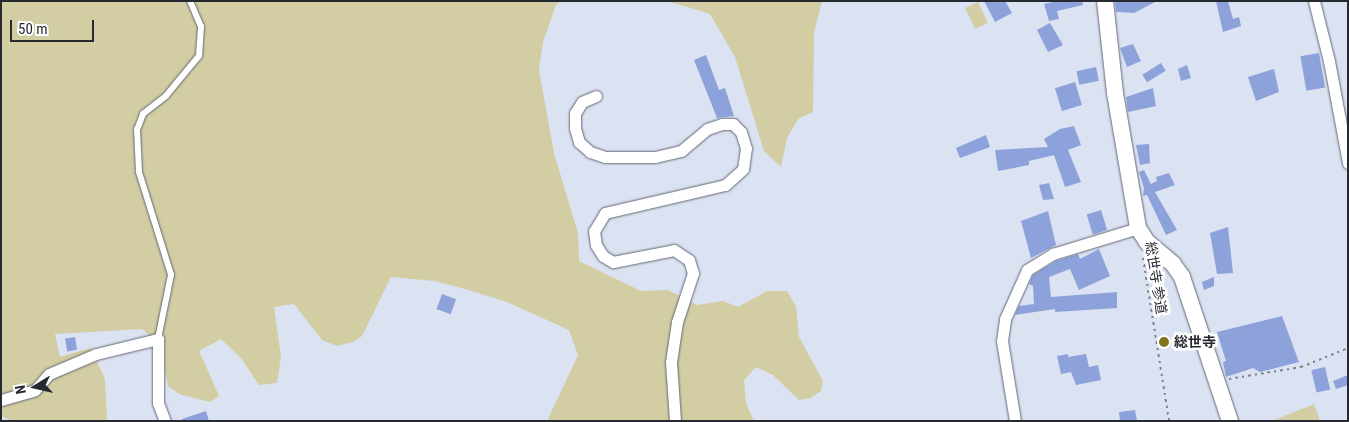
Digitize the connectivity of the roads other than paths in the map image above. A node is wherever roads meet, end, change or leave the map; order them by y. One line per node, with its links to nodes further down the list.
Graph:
1 (190, 1): 7 (lane)
2 (1105, 1): 6 (street)
3 (1314, 1): 5 (street)
4 (596, 96): 10 (street)
5 (1348, 163)
6 (1138, 228): 11 (street); 12 (street)
7 (158, 339): 8 (street); 9 (street)
8 (1, 400)
9 (165, 421)
10 (675, 421)
11 (1015, 421)
12 (1230, 421)

